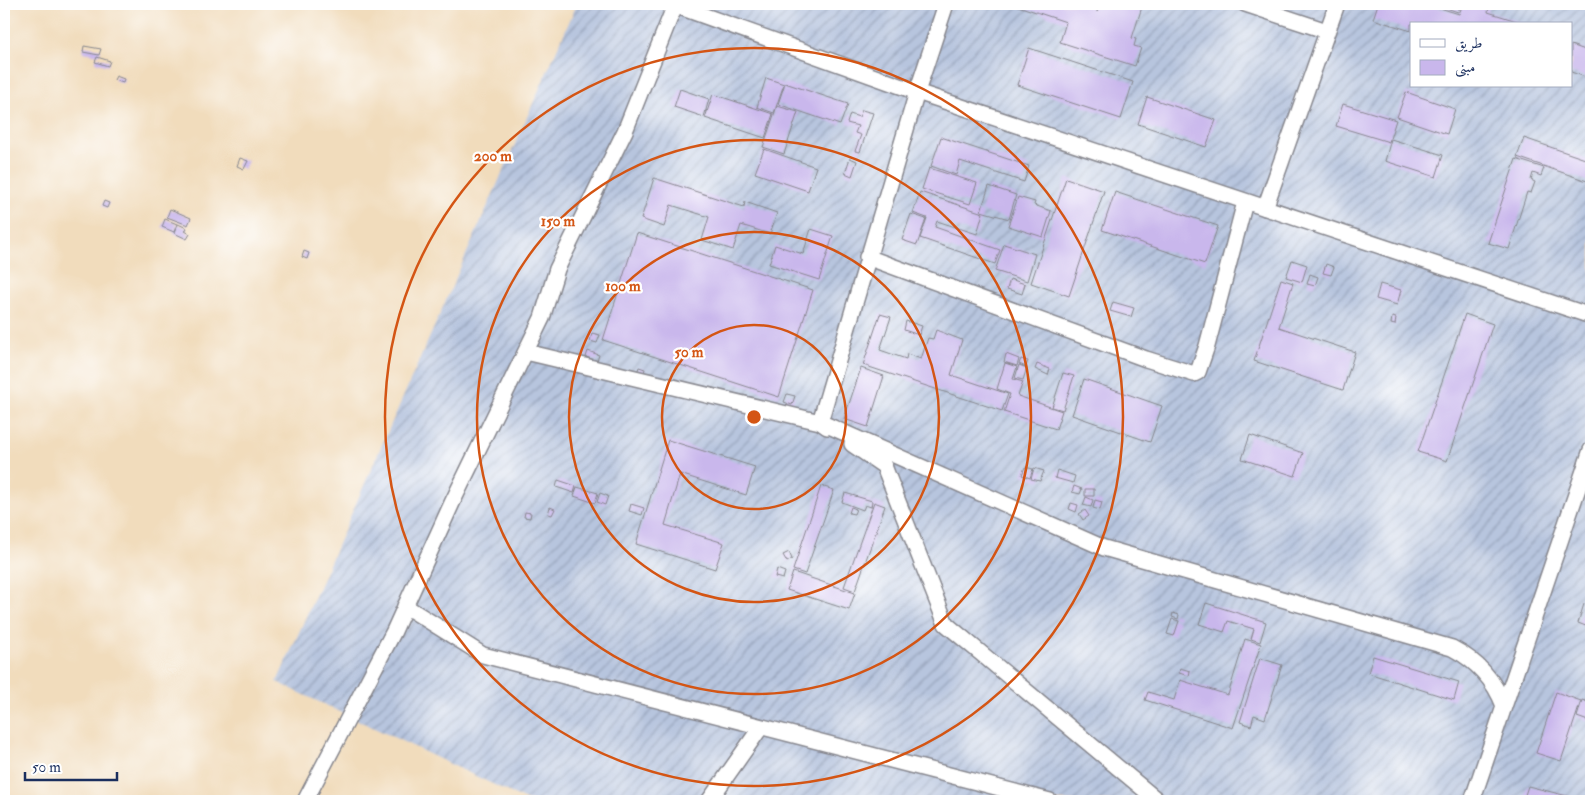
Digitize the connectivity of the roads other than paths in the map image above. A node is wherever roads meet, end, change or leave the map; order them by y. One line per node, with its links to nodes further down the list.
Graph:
1 (946, 4): 6 (street)
2 (1245, 4): 5 (street)
3 (1337, 4): 5 (street)
4 (678, 5): 6 (street); 11 (street)
5 (1327, 32): 8 (street)
6 (917, 92): 7 (street); 9 (street)
7 (1246, 202): 8 (street); 9 (street)
8 (1265, 208): 10 (street)
9 (867, 257): 12 (street)
10 (1591, 316)
11 (526, 352): 12 (street); 14 (street)
12 (820, 422): 15 (street); 20 (street)
13 (1591, 450): 15 (street)
14 (405, 606): 16 (street); 17 (street)
15 (1504, 706): 21 (street)
16 (760, 727): 18 (street); 19 (street)
17 (305, 801)
18 (710, 801)
19 (1050, 801)
20 (1158, 801)
21 (1472, 801)

